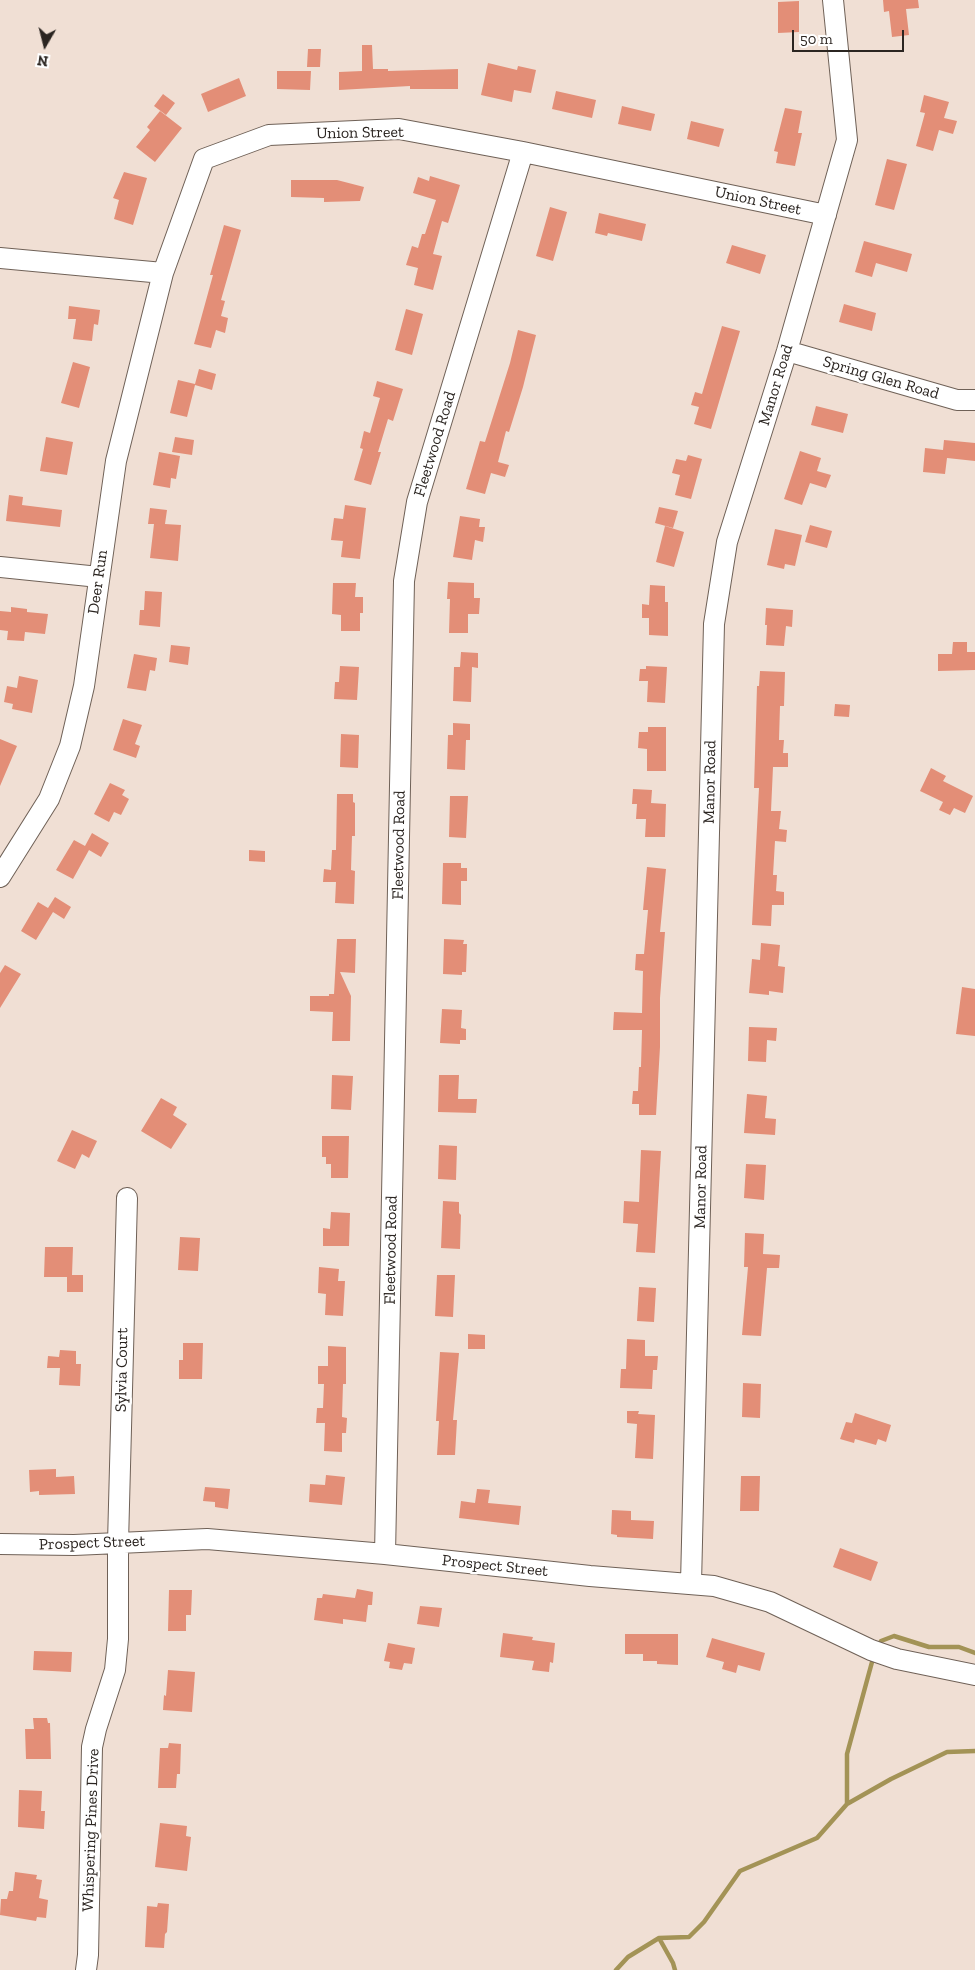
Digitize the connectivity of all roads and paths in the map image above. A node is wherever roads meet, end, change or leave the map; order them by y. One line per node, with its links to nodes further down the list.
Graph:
1 (832, 0): 3 (street, Manor Road)
2 (523, 152): 3 (street, Union Street); 5 (street, Union Street); 14 (street, Fleetwood Road)
3 (826, 215): 6 (street, Manor Road)
4 (0, 258): 5 (street)
5 (163, 272): 9 (street, Deer Run)
6 (787, 351): 7 (street, Spring Glen Road); 15 (street, Manor Road)
7 (975, 400)
8 (0, 567): 9 (street)
9 (99, 577): 10 (street, Deer Run)
10 (0, 877)
11 (127, 1198): 12 (street, Sylvia Court)
12 (118, 1543): 13 (street, Prospect Street); 14 (street, Prospect Street); 17 (street, Whispering Pines Drive)
13 (0, 1544)
14 (386, 1554): 15 (street, Prospect Street)
15 (691, 1583): 16 (street, Prospect Street)
16 (975, 1675)
17 (86, 1970)

